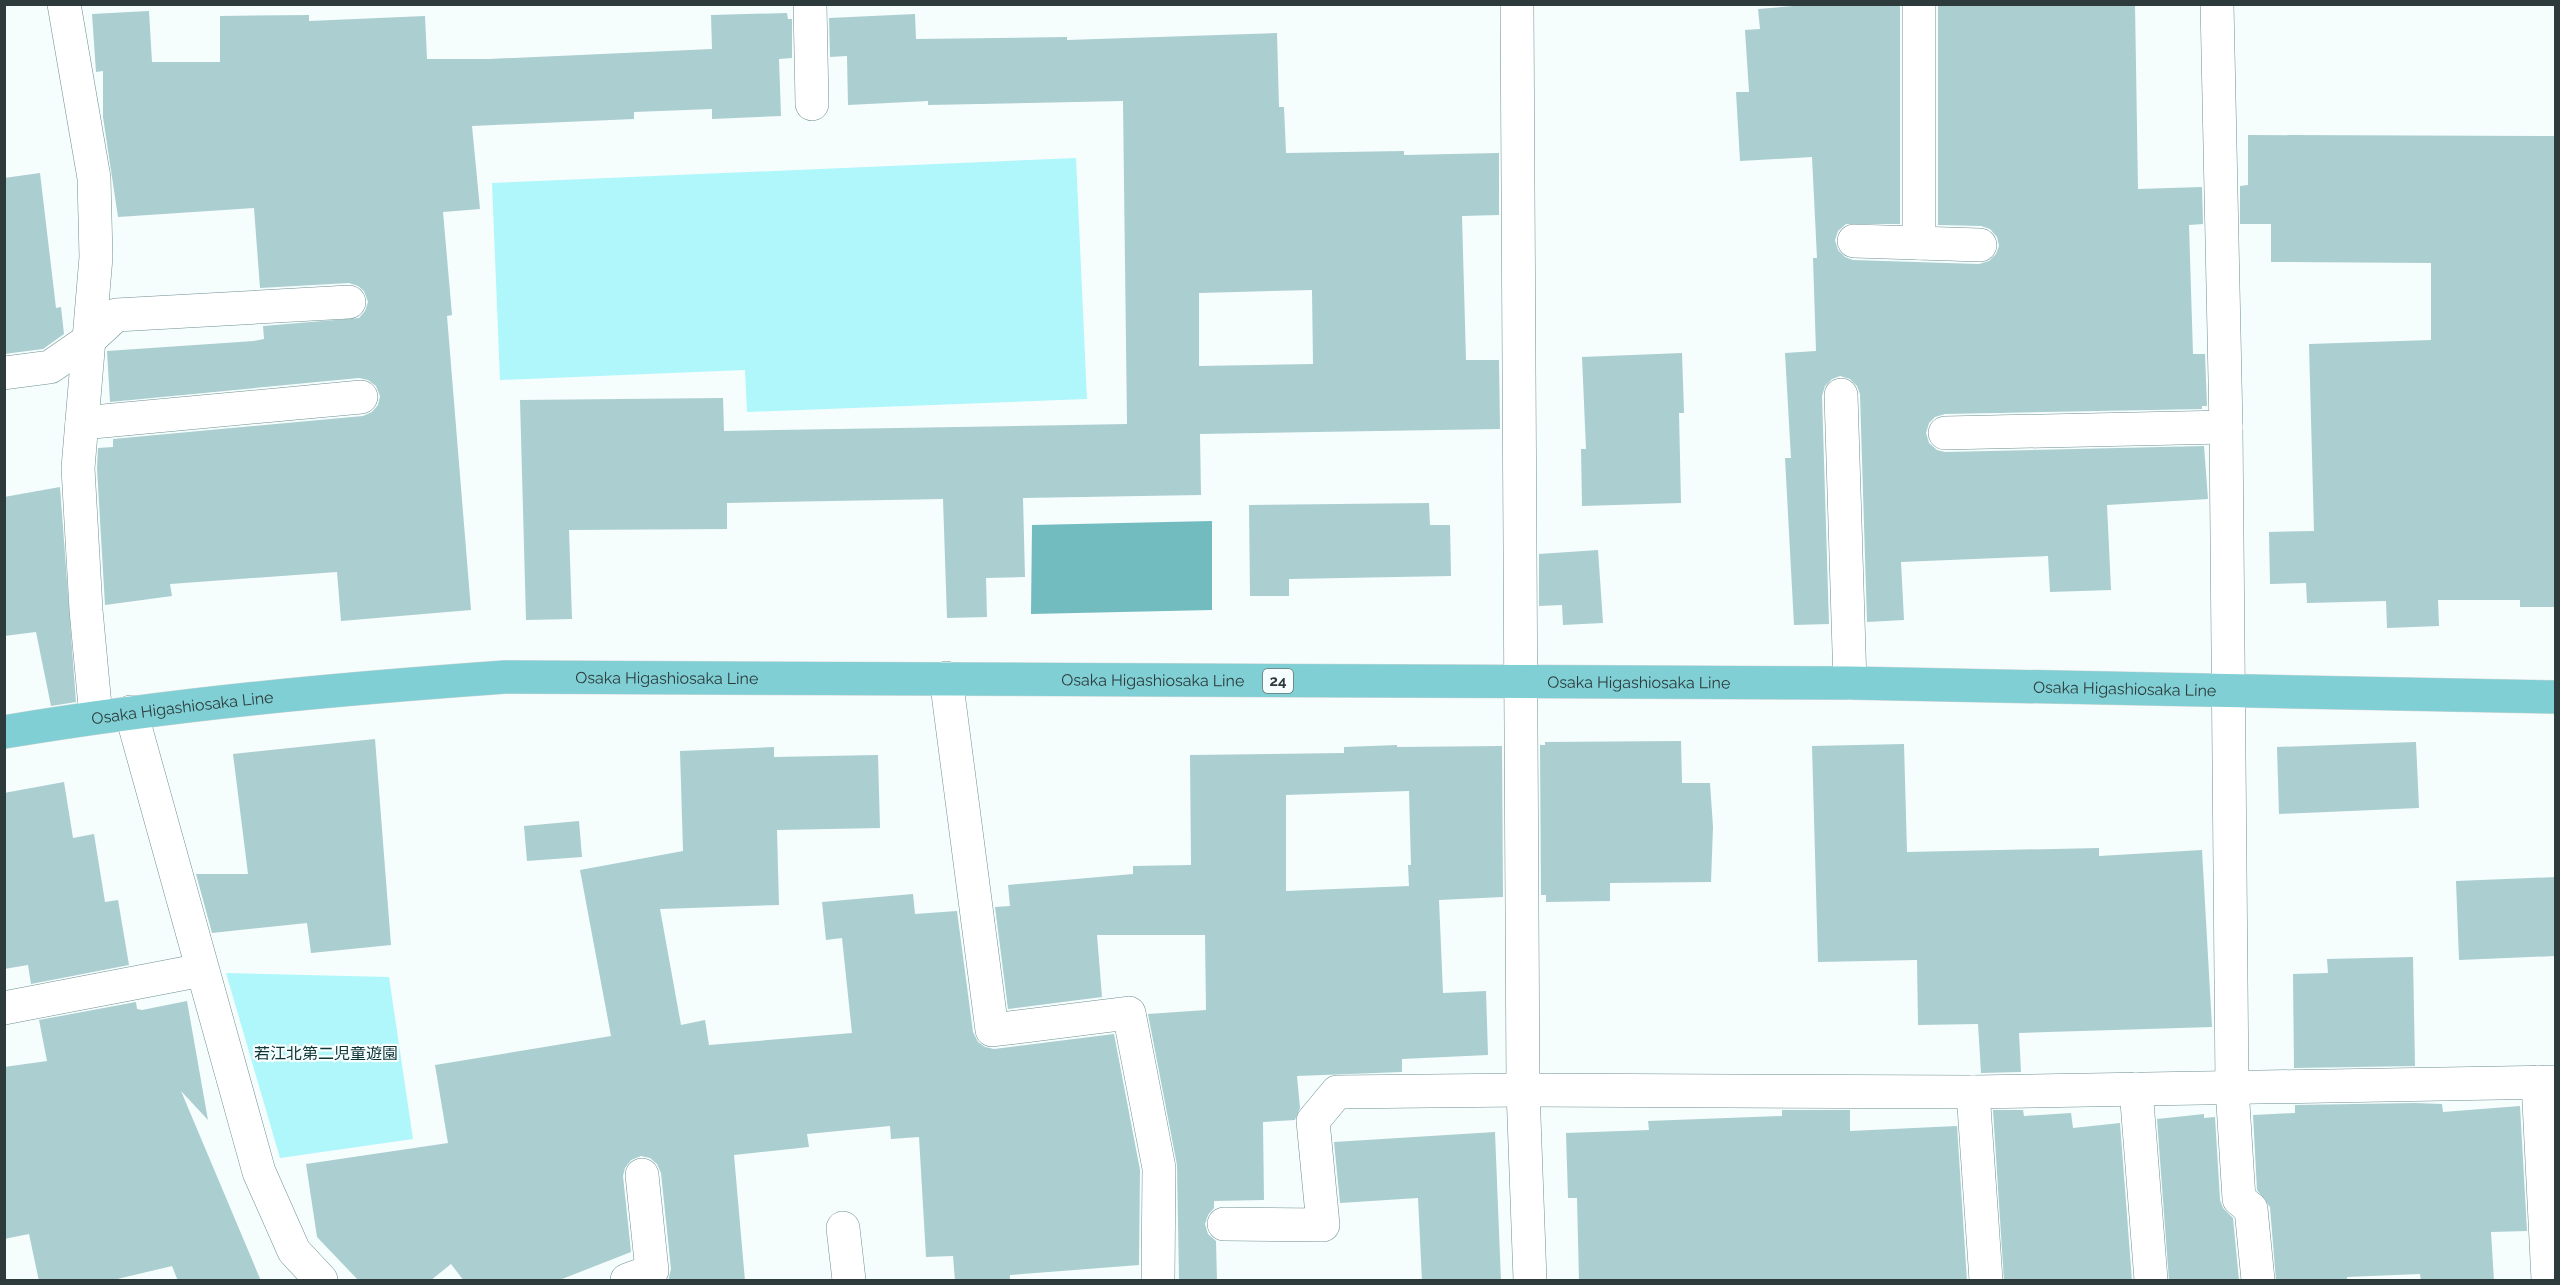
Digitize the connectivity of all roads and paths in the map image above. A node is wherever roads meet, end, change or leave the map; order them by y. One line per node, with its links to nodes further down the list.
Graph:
1 (64, 4): 11 (street)
2 (810, 4): 6 (street)
3 (1517, 4): 19 (street)
4 (1919, 4): 8 (street)
5 (2217, 4): 16 (street)
6 (812, 104)
7 (1854, 241): 8 (street)
8 (1919, 243): 9 (street)
9 (1980, 245)
10 (349, 302): 11 (street)
11 (89, 340): 12 (street); 15 (street)
12 (4, 372)
13 (1841, 395): 20 (street)
14 (361, 397): 15 (street)
15 (82, 423): 24 (street)
16 (2226, 428): 17 (street); 21 (street)
17 (1945, 433)
18 (946, 678): 19 (main road, Osaka Higashiosaka Line / 24); 23 (main road, Osaka Higashiosaka Line / 24); 39 (street)
19 (1520, 683): 20 (main road, Osaka Higashiosaka Line / 24); 31 (street)
20 (1850, 683): 21 (main road, Osaka Higashiosaka Line / 24)
21 (2229, 689): 22 (main road, Osaka Higashiosaka Line / 24); 29 (street)
22 (2556, 697)
23 (131, 712): 24 (main road, Osaka Higashiosaka Line / 24); 26 (street)
24 (96, 717): 25 (main road, Osaka Higashiosaka Line / 24)
25 (4, 732)
26 (202, 970): 27 (street); 36 (street)
27 (4, 1008)
28 (2547, 1082): 29 (street); 44 (street)
29 (2232, 1088): 30 (street); 43 (street)
30 (2136, 1089): 32 (street); 42 (street)
31 (1523, 1090): 32 (street); 34 (street); 40 (street)
32 (1973, 1092): 41 (street)
33 (642, 1175): 37 (street)
34 (1224, 1224)
35 (843, 1228): 38 (street)
36 (321, 1281)
37 (627, 1281)
38 (849, 1281)
39 (1158, 1281)
40 (1530, 1281)
41 (1986, 1281)
42 (2151, 1281)
43 (2258, 1281)
44 (2548, 1281)

